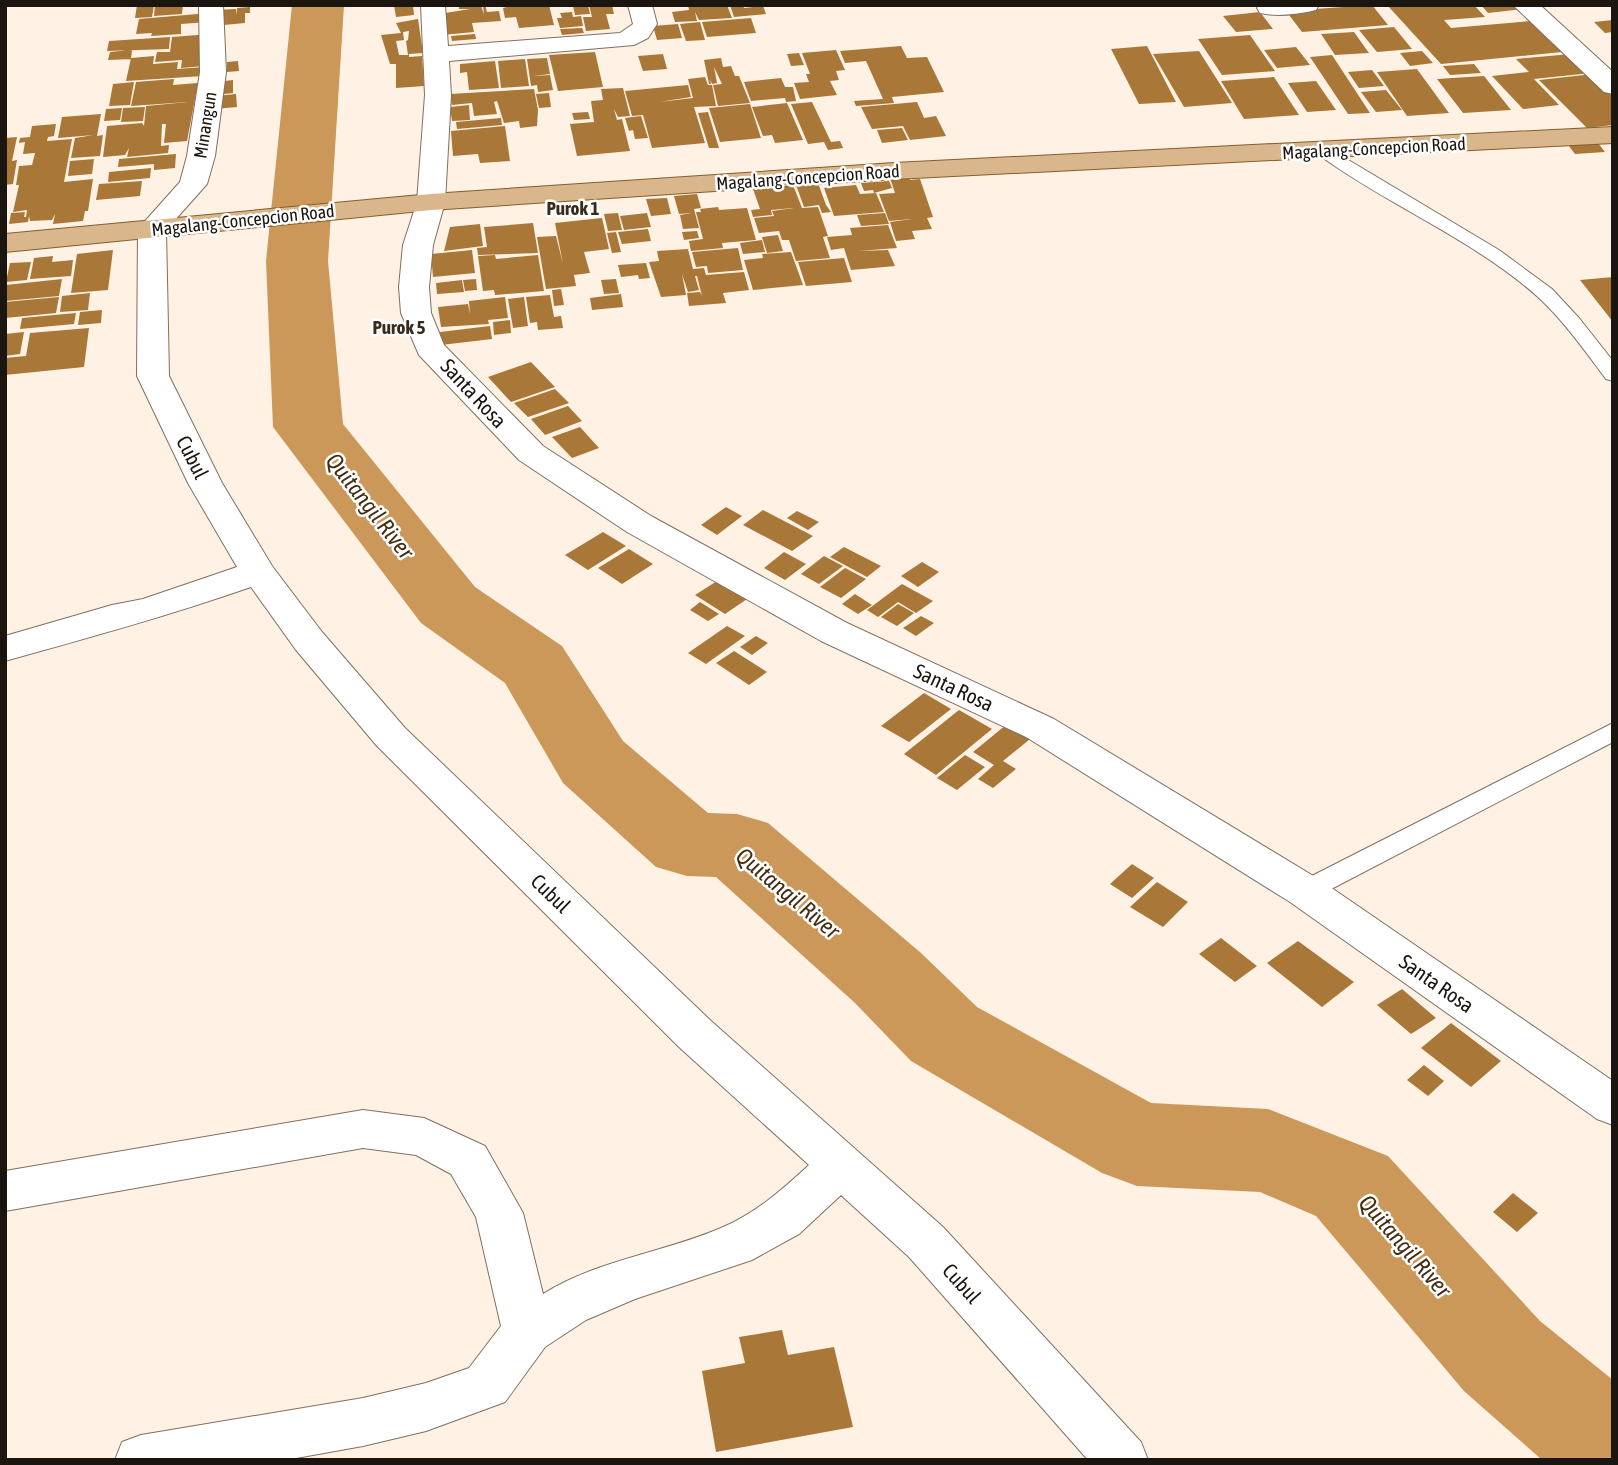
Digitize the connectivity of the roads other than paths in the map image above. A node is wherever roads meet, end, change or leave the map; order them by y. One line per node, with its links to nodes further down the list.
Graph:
1 (211, 5): 12 (street, Minangun)
2 (433, 5): 7 (street, Santa Rosa)
3 (640, 5): 7 (street)
4 (1307, 5): 6 (street)
5 (1525, 5): 8 (street)
6 (1269, 8)
7 (437, 54): 11 (street, Santa Rosa)
8 (1613, 86)
9 (1612, 136): 10 (main road, Magalang-Concepcion Road)
10 (1325, 151): 11 (main road, Magalang-Concepcion Road); 14 (lane)
11 (431, 202): 12 (main road, Magalang-Concepcion Road); 18 (street, Santa Rosa)
12 (171, 227): 13 (main road, Magalang-Concepcion Road); 15 (street, Cubul)
13 (5, 243)
14 (1613, 375)
15 (258, 572): 16 (street); 20 (street, Cubul)
16 (5, 649)
17 (1613, 731): 18 (lane)
18 (1305, 891): 19 (street, Santa Rosa)
19 (1613, 1105)
20 (842, 1165): 22 (street); 24 (street, Cubul)
21 (5, 1191): 22 (street)
22 (527, 1331): 23 (street)
23 (141, 1460)
24 (1122, 1460)

